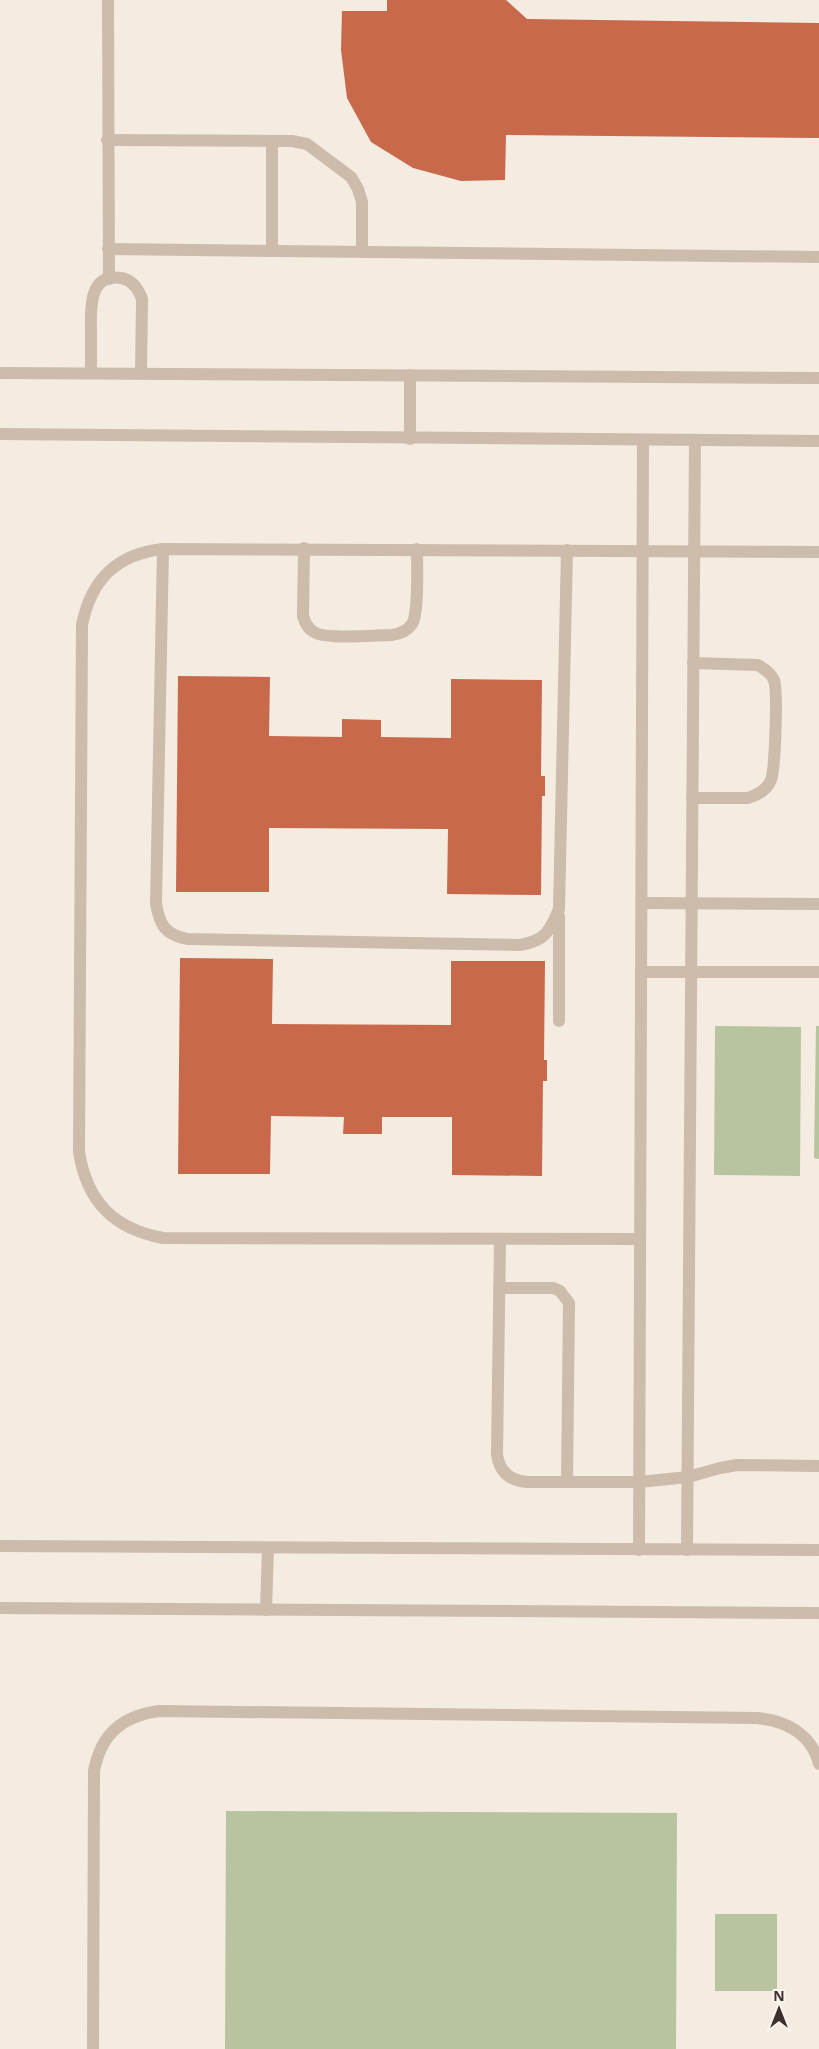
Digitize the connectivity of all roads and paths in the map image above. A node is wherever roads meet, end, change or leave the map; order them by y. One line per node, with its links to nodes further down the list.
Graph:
1 (108, 0): 2 (street)
2 (107, 140): 3 (street); 4 (street)
3 (272, 141): 5 (street); 6 (street)
4 (108, 249): 5 (street); 8 (street)
5 (272, 251): 6 (street)
6 (362, 252): 7 (street)
7 (819, 257)
8 (109, 279): 10 (street); 11 (street)
9 (0, 373): 10 (street)
10 (91, 373): 11 (street)
11 (141, 373): 12 (street)
12 (410, 375): 13 (street); 15 (street)
13 (819, 378)
14 (0, 434): 15 (street)
15 (410, 439): 16 (street)
16 (643, 440): 17 (street); 23 (street)
17 (694, 440): 18 (street); 24 (street)
18 (819, 441)
19 (304, 548): 20 (street); 21 (street); 21 (street)
20 (163, 549): 31 (street); 36 (street)
21 (417, 549): 22 (street)
22 (567, 550): 23 (street); 31 (street)
23 (643, 551): 24 (street); 28 (street)
24 (694, 551): 25 (street); 26 (street)
25 (819, 552)
26 (693, 663): 27 (street); 27 (street)
27 (692, 798): 29 (street)
28 (642, 903): 29 (street); 32 (street)
29 (691, 903): 30 (street); 33 (street)
30 (819, 904)
31 (559, 909): 35 (street)
32 (641, 972): 33 (street); 37 (street)
33 (691, 972): 34 (street); 40 (street)
34 (819, 972)
35 (559, 1021)
36 (500, 1239): 37 (street); 38 (street)
37 (640, 1239): 42 (street)
38 (499, 1288): 41 (street); 41 (street)
39 (819, 1466): 40 (street)
40 (688, 1478): 42 (street); 46 (street)
41 (567, 1482): 42 (street)
42 (639, 1482): 45 (street)
43 (0, 1546): 44 (street)
44 (268, 1548): 45 (street); 49 (street)
45 (639, 1550): 46 (street)
46 (687, 1550): 47 (street)
47 (819, 1550)
48 (0, 1608): 49 (street)
49 (266, 1610): 50 (street)
50 (819, 1613)
51 (819, 1764): 52 (street)
52 (93, 2049)

